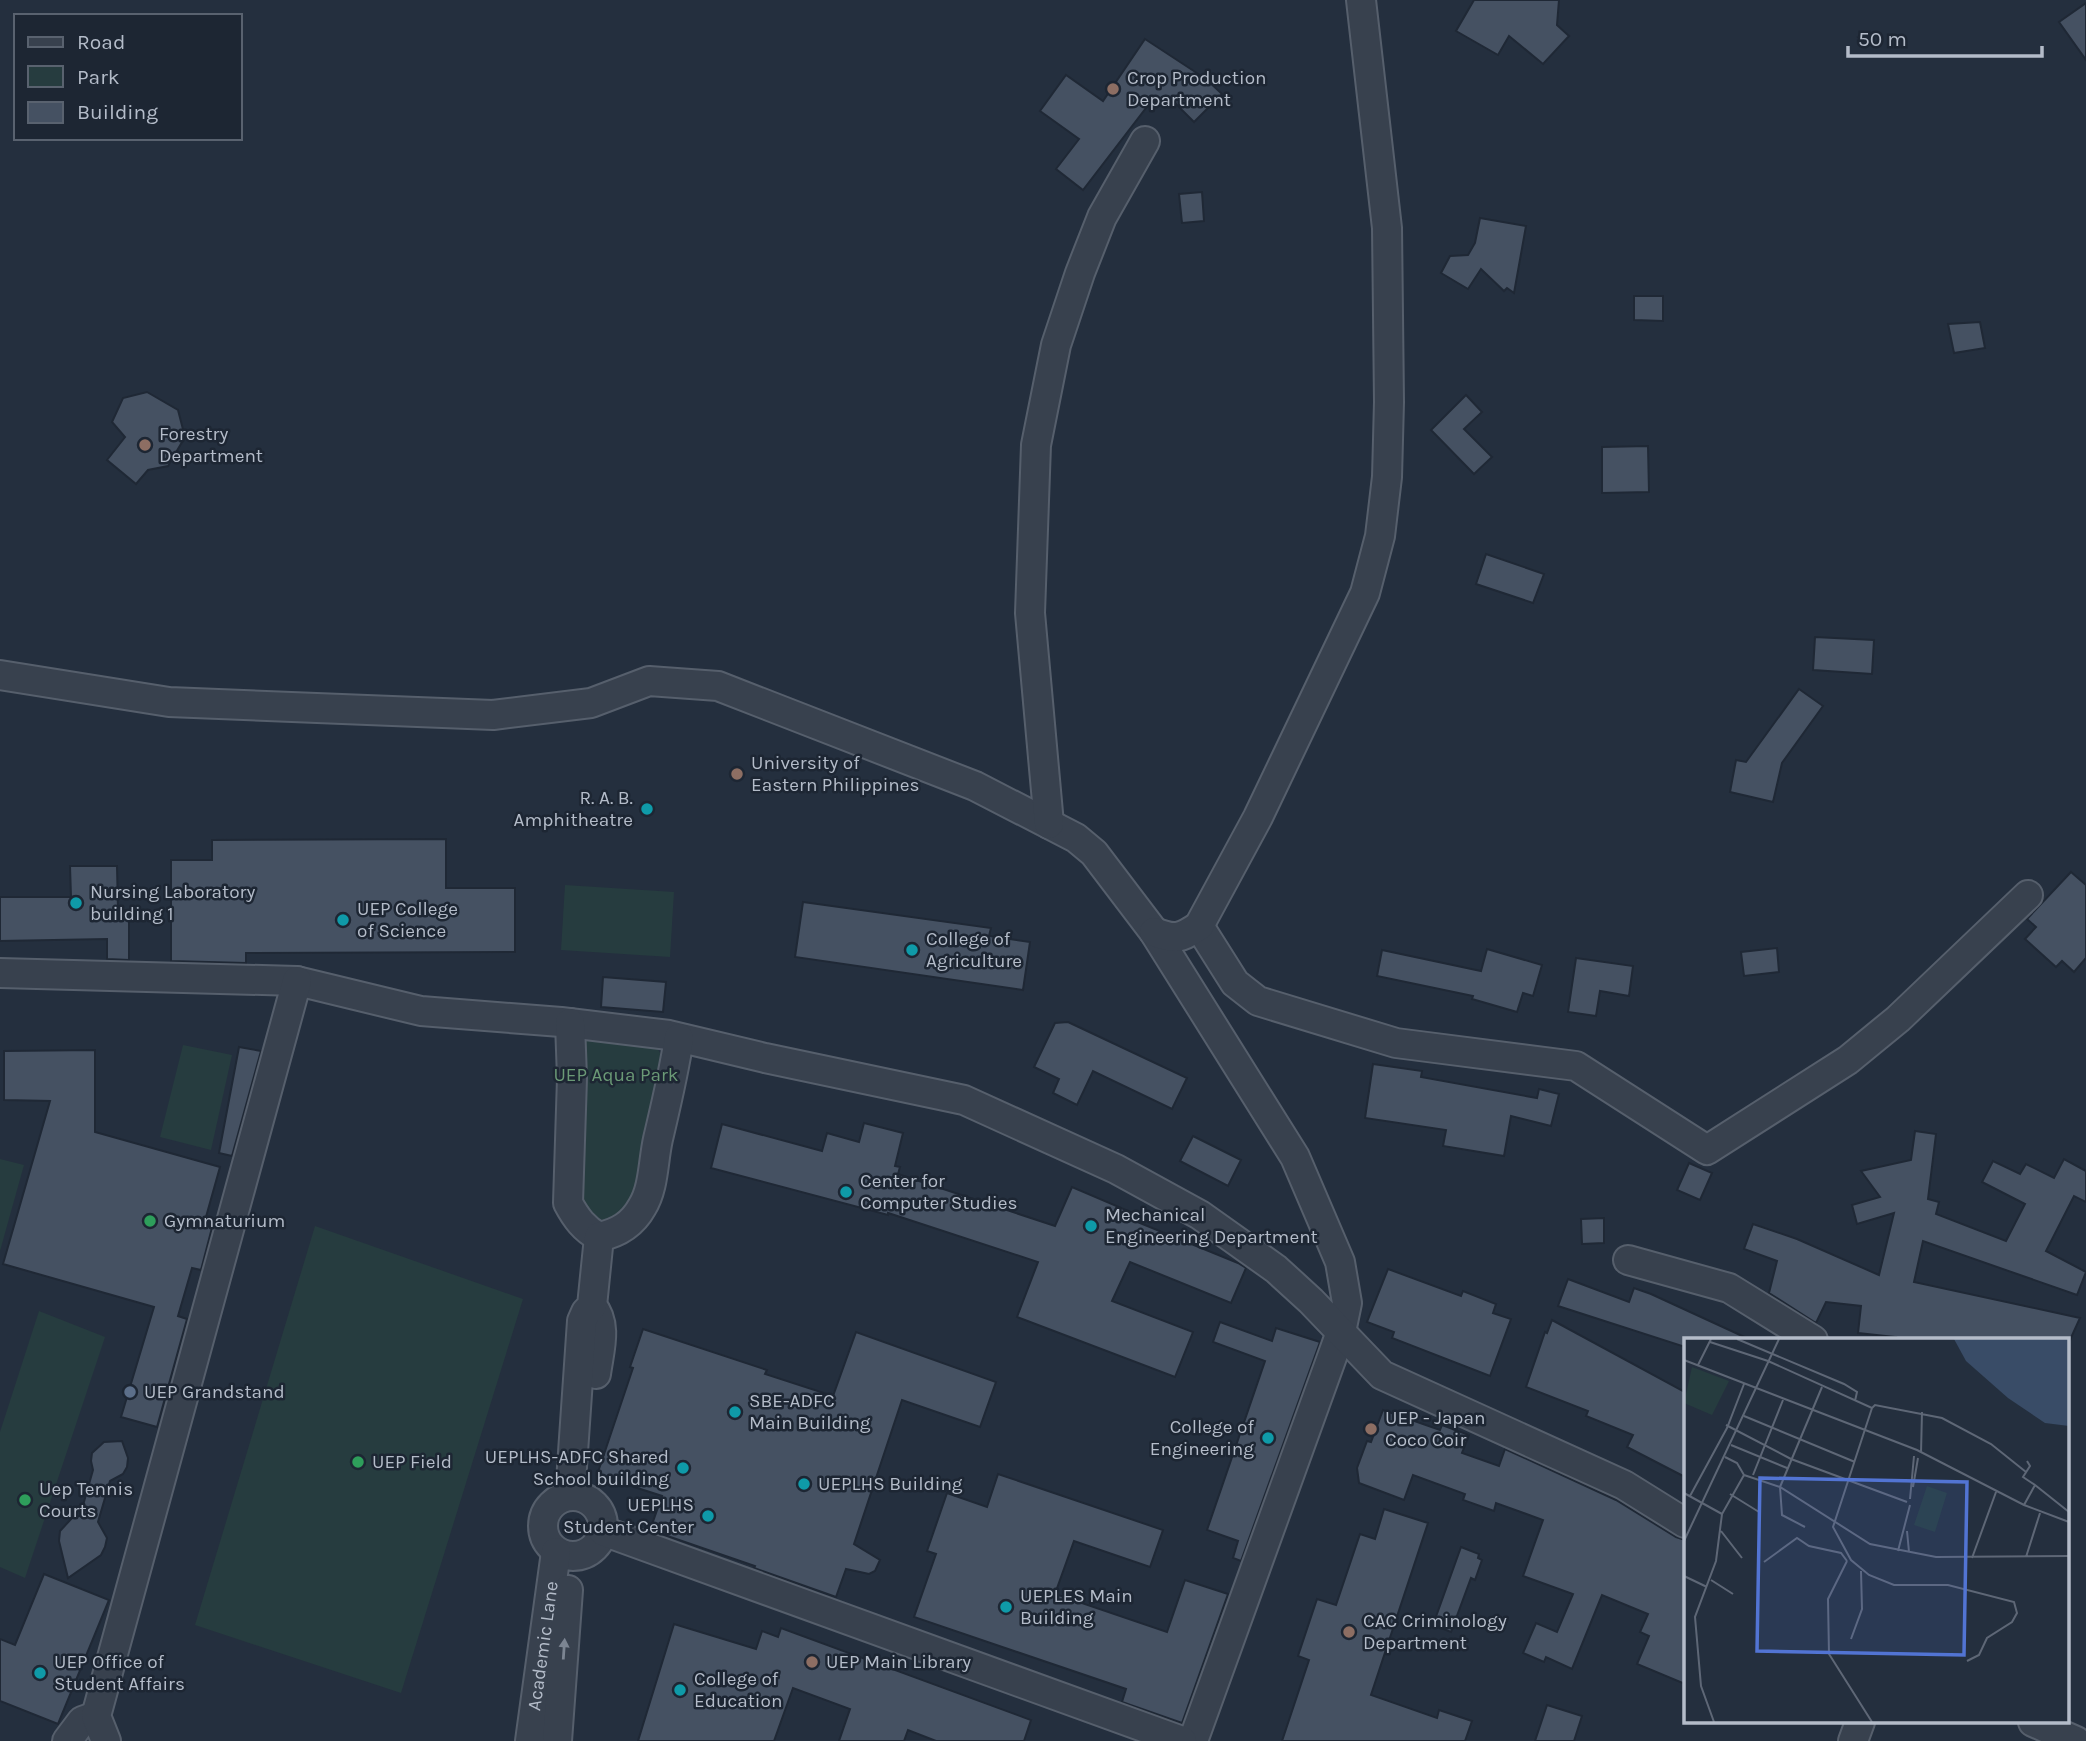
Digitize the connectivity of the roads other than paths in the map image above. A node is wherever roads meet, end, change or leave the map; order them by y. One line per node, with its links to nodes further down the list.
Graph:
1 (1361, 0): 6 (street)
2 (1145, 141): 4 (street)
3 (0, 676): 4 (street)
4 (1049, 824): 7 (street)
5 (2028, 895): 6 (street)
6 (1199, 926): 7 (street)
7 (1154, 932): 14 (street)
8 (0, 973): 9 (street)
9 (297, 981): 10 (street); 23 (street)
10 (570, 1023): 11 (street); 12 (street)
11 (679, 1038): 12 (street); 14 (street)
12 (599, 1237): 16 (street)
13 (1628, 1260): 15 (street)
14 (1341, 1332): 17 (street); 28 (street)
15 (1810, 1338)
16 (575, 1497): 18 (street); 19 (street)
17 (1684, 1522)
18 (603, 1531): 19 (street); 27 (street)
19 (564, 1554): 20 (street, Academic Lane)
20 (549, 1686): 25 (street, Academic Lane); 26 (street, Academic Lane)
21 (1859, 1724): 29 (street)
22 (2038, 1724): 30 (street)
23 (101, 1729): 24 (street)
24 (67, 1741)
25 (530, 1741)
26 (557, 1741)
27 (1182, 1741)
28 (1194, 1741)
29 (1853, 1741)
30 (2076, 1741)

